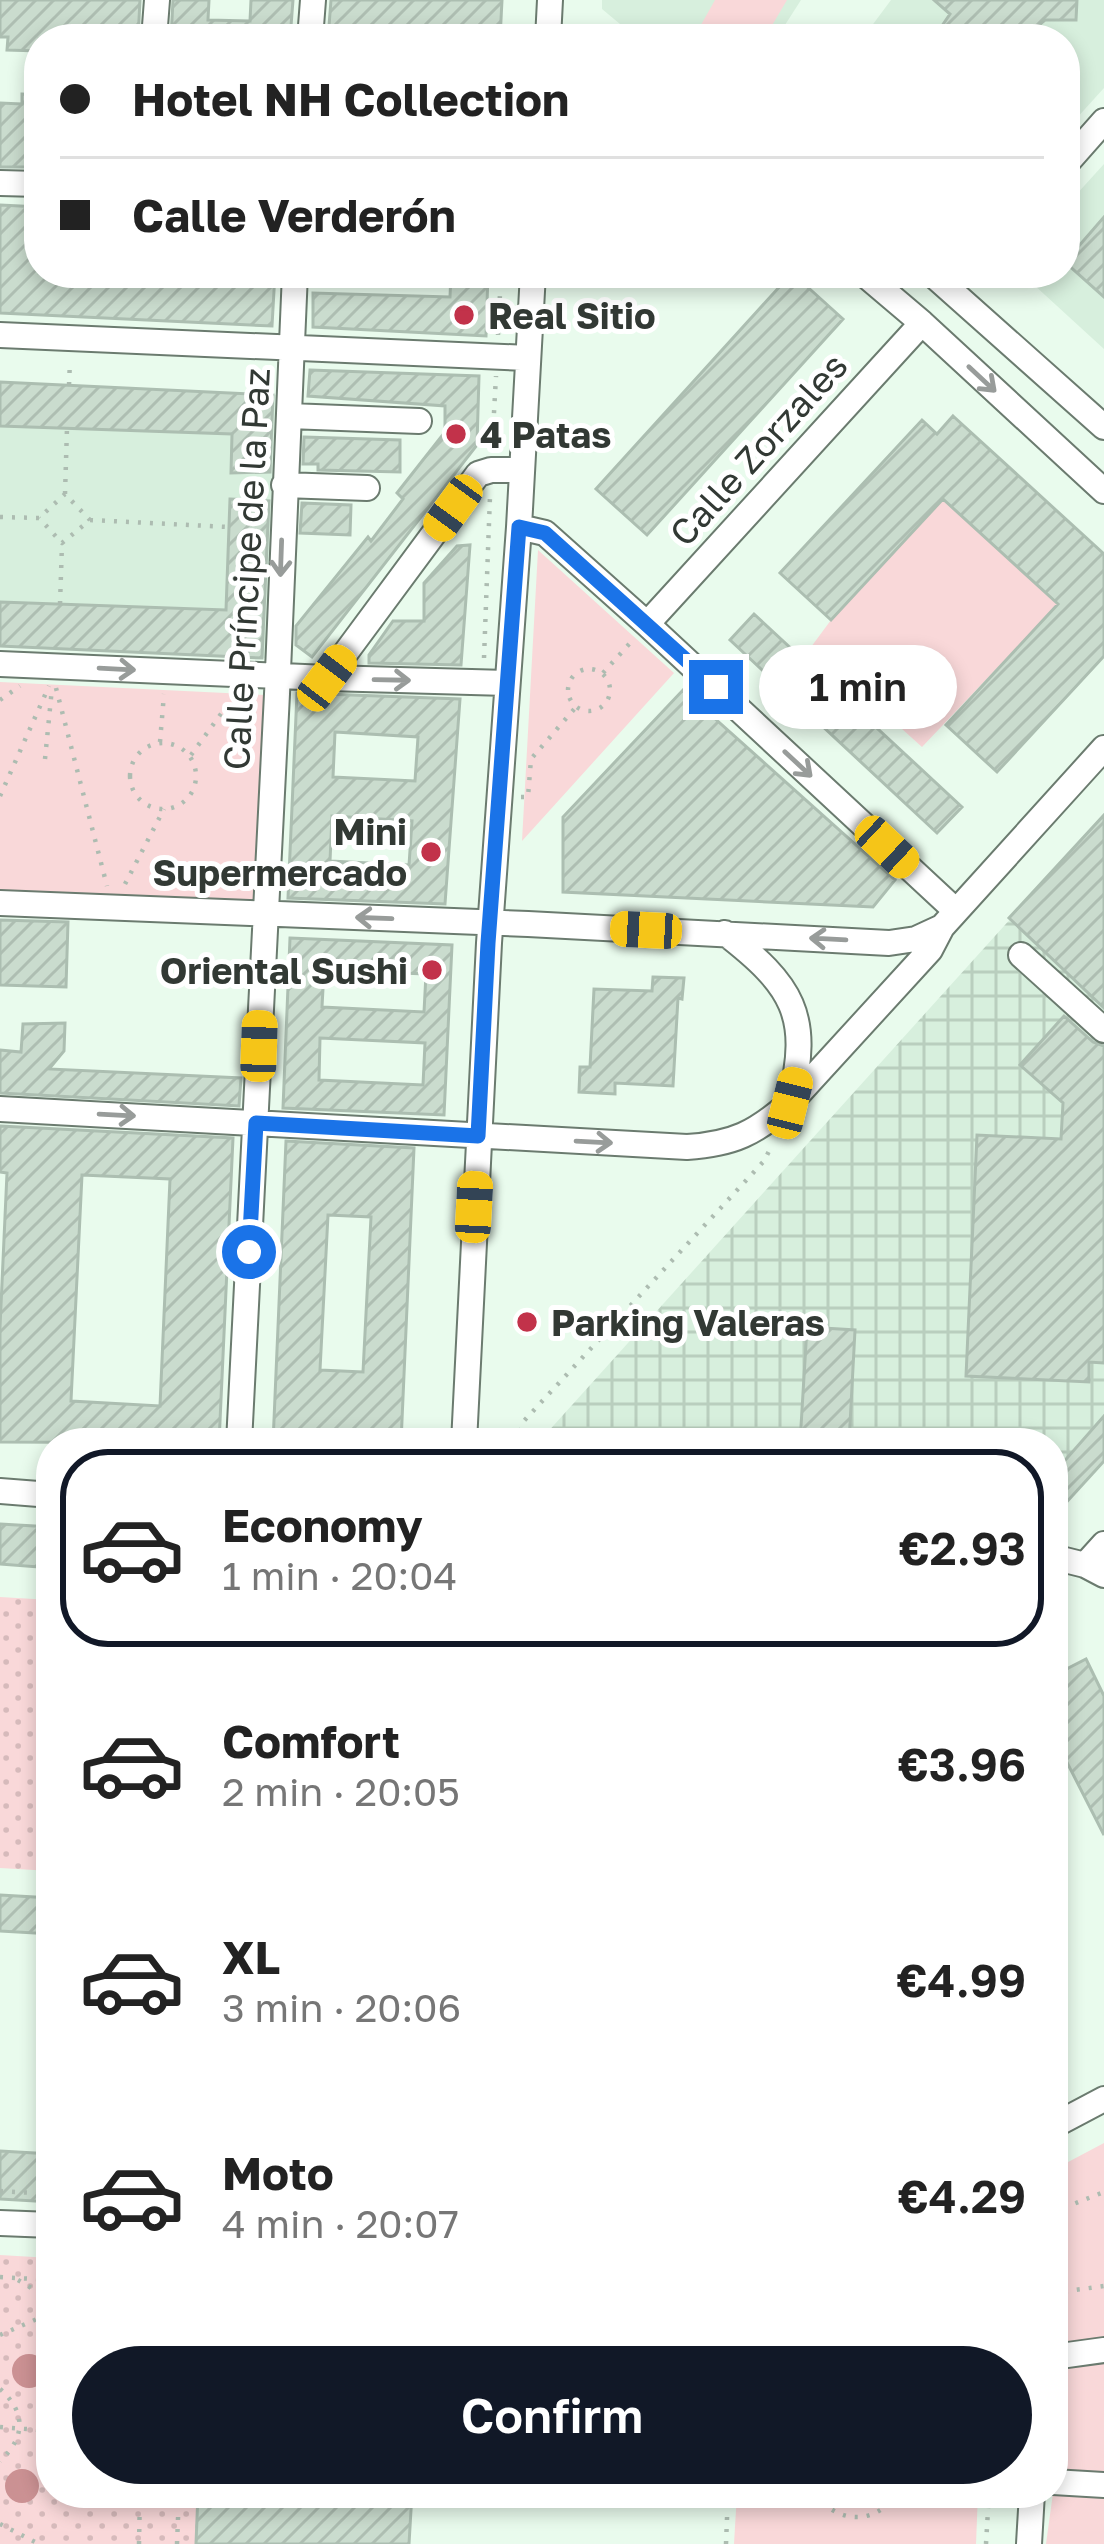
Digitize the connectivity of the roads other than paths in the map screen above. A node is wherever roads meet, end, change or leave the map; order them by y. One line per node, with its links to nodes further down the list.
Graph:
1 (1104, 121): 2 (street)
2 (1080, 148)
3 (294, 288): 9 (street, Calle Príncipe de la Paz)
4 (532, 288): 10 (street)
5 (881, 288): 7 (street)
6 (967, 288): 13 (street)
7 (922, 323): 17 (street, one-way to 17); 19 (street, Calle Zorzales)
8 (0, 335): 9 (street)
9 (292, 347): 10 (street); 11 (street, Calle Príncipe de la Paz)
10 (528, 358): 14 (street)
11 (289, 416): 12 (street); 15 (street, Calle Príncipe de la Paz)
12 (419, 421)
13 (1104, 427)
14 (522, 470): 18 (street); 22 (street)
15 (284, 485): 16 (street); 21 (street, Calle Príncipe de la Paz, one-way to 21)
16 (367, 488)
17 (1104, 491)
18 (519, 527): 19 (street); 23 (street)
19 (647, 624): 27 (street, one-way to 27)
20 (0, 664): 21 (street, one-way to 21)
21 (278, 676): 22 (street); 26 (street, Calle Príncipe de la Paz)
22 (327, 678): 23 (street, one-way to 23)
23 (507, 682): 28 (street)
24 (1104, 748): 27 (street)
25 (0, 903): 26 (street)
26 (265, 914): 28 (street, one-way to 26); 34 (street, Calle Príncipe de la Paz)
27 (949, 919): 29 (street, one-way to 29); 32 (street)
28 (491, 924): 29 (street); 35 (street)
29 (725, 933): 32 (street)
30 (1021, 955): 31 (street)
31 (1104, 1030)
32 (790, 1103): 35 (street, one-way to 32)
33 (0, 1109): 34 (street, one-way to 34)
34 (256, 1123): 35 (street); 36 (street, Calle Príncipe de la Paz)
35 (478, 1136): 37 (street)
36 (240, 1428)
37 (465, 1428)
38 (0, 1491): 39 (street)
39 (36, 1494)
40 (1104, 1544): 41 (street)
41 (1094, 1570)
42 (1104, 2099): 43 (street)
43 (1068, 2118)
44 (0, 2222): 45 (street)
45 (36, 2224)
46 (1104, 2350): 47 (street)
47 (1068, 2355)
48 (1068, 2483): 49 (street)
49 (1104, 2485)
50 (1031, 2508): 51 (street)
51 (1029, 2544)

